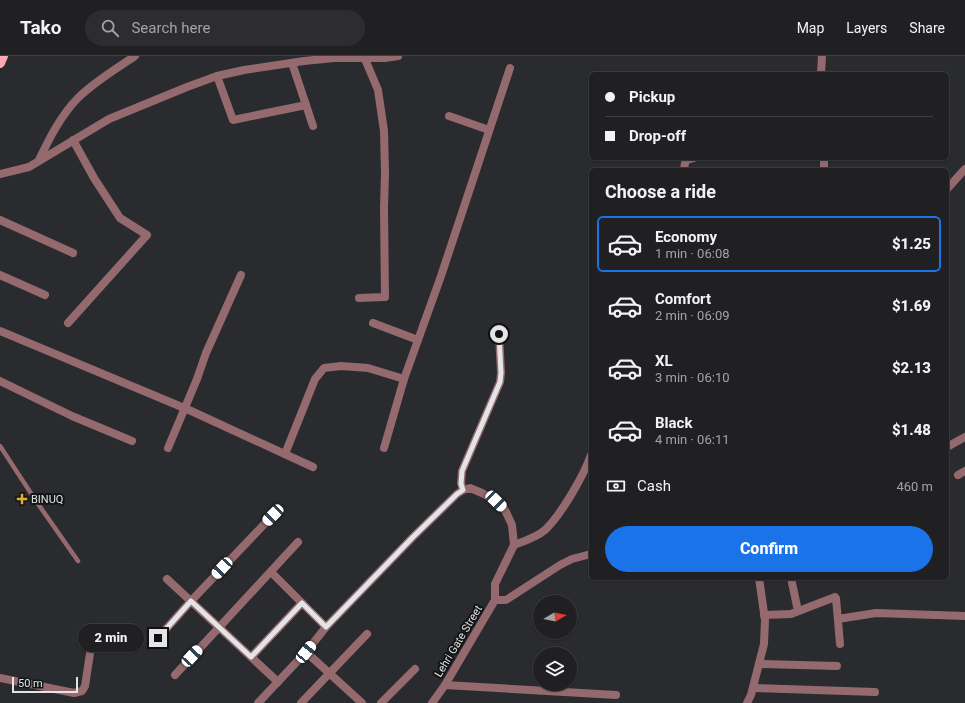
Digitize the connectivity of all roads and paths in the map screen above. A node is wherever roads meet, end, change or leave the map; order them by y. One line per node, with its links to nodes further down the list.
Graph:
1 (3, 56): 7 (main road)
2 (134, 56): 17 (street)
3 (398, 56): 6 (street)
4 (822, 56): 10 (street)
5 (335, 57): 6 (street); 8 (street)
6 (365, 59): 26 (street)
7 (0, 63)
8 (292, 63): 11 (street); 12 (street)
9 (510, 68): 15 (street)
10 (821, 72)
11 (217, 76): 12 (street); 16 (street)
12 (306, 105): 14 (street)
13 (449, 116): 15 (street)
14 (313, 126)
15 (490, 130): 31 (street)
16 (73, 140): 17 (street); 27 (street)
17 (39, 161): 19 (street)
18 (965, 169): 20 (street)
19 (0, 174)
20 (949, 187)
21 (0, 220): 22 (street)
22 (73, 253)
23 (241, 275): 34 (street)
24 (0, 276): 25 (street)
25 (45, 295)
26 (359, 298)
27 (68, 323)
28 (373, 323): 31 (street)
29 (0, 331): 34 (street)
30 (499, 334): 46 (street)
31 (418, 340): 32 (street)
32 (404, 379): 40 (street); 41 (street)
33 (0, 382): 36 (street)
34 (185, 408): 39 (street); 41 (street)
35 (965, 437): 38 (street)
36 (132, 441)
37 (0, 446): 43 (lane)
38 (949, 446)
39 (168, 448)
40 (384, 448)
41 (285, 454): 45 (street)
42 (0, 456): 43 (lane)
43 (8, 458): 51 (lane)
44 (589, 459): 49 (street)
45 (313, 467)
46 (463, 490): 49 (street); 63 (street)
47 (273, 515): 57 (street)
48 (298, 542): 52 (street)
49 (514, 544): 56 (street)
50 (589, 555): 56 (street, Lehri Gate Street)
51 (78, 561)
52 (271, 572): 58 (street); 64 (street)
53 (167, 579): 57 (street)
54 (759, 580): 60 (street)
55 (791, 580): 59 (street)
56 (495, 600): 78 (street, Lehri Gate Street)
57 (191, 601): 64 (street); 67 (street)
58 (302, 603): 63 (street); 70 (street)
59 (798, 611): 60 (street); 62 (street)
60 (764, 615): 71 (street)
61 (965, 616): 62 (street)
62 (838, 619): 68 (street)
63 (326, 627): 69 (street)
64 (219, 628): 70 (street); 75 (street)
65 (93, 634): 76 (street)
66 (367, 634): 74 (street)
67 (158, 638)
68 (840, 644)
69 (306, 652): 74 (street); 77 (street)
70 (251, 657): 77 (street)
71 (759, 664): 72 (street); 79 (street)
72 (838, 666)
73 (415, 669): 85 (street)
74 (329, 673): 83 (street); 84 (street)
75 (175, 675)
76 (0, 678)
77 (278, 682): 82 (street)
78 (445, 685): 81 (street); 86 (street, Lehri Gate Street)
79 (753, 688): 80 (street); 87 (street)
80 (875, 692)
81 (616, 695)
82 (258, 703)
83 (301, 703)
84 (362, 703)
85 (381, 703)
86 (432, 703)
87 (748, 703)

